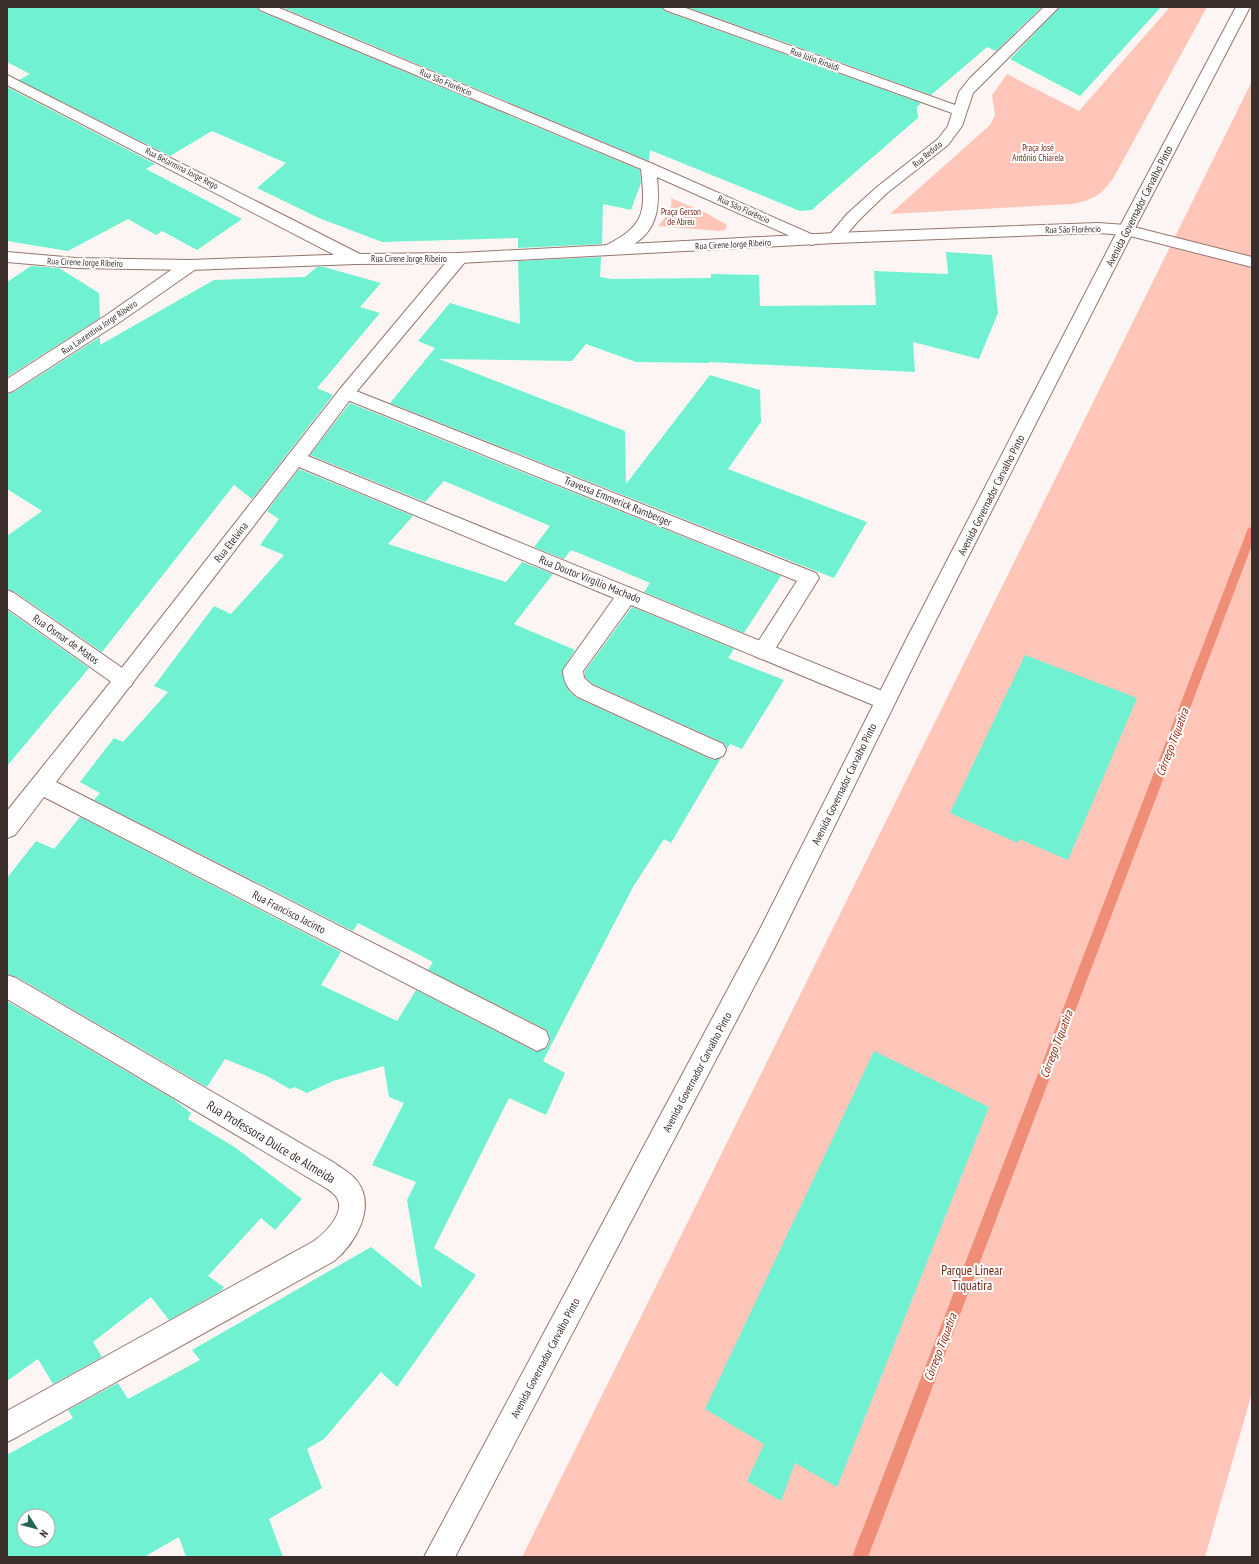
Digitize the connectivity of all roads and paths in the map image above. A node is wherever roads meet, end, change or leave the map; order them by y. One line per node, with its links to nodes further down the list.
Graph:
1 (265, 7): 7 (street, Rua São Florêncio)
2 (670, 7): 6 (street, Rua Júlio Rinaldi)
3 (1052, 7): 6 (street, Rua Reduto)
4 (1243, 7): 8 (street, Avenida Governador Carvalho Pinto)
5 (7, 79): 14 (street, Rua Belarmina Jorge Rego)
6 (959, 111): 9 (street, Rua Reduto)
7 (648, 167): 10 (street, Rua São Florêncio); 11 (street)
8 (1126, 230): 9 (street, Rua São Florêncio); 15 (street, Rua São Florêncio); 24 (street, Avenida Governador Carvalho Pinto)
9 (835, 238): 10 (street, Rua São Florêncio)
10 (812, 240): 11 (street, Rua Cirene Jorge Ribeiro)
11 (609, 250): 13 (street, Rua Cirene Jorge Ribeiro)
12 (7, 256): 16 (street, Rua Cirene Jorge Ribeiro)
13 (458, 258): 14 (street, Rua Cirene Jorge Ribeiro); 18 (street, Rua Etelvina)
14 (356, 259): 16 (street, Rua Cirene Jorge Ribeiro)
15 (1252, 262)
16 (190, 265): 17 (street, Rua Laurentina Jorge Ribeiro)
17 (7, 387)
18 (346, 393): 19 (street, Rua Etelvina); 22 (street, Travessa Emmerick Ramberger)
19 (296, 458): 20 (street, Rua Doutor Virgílio Machado); 23 (street, Rua Etelvina)
20 (627, 595): 22 (street, Rua Doutor Virgílio Machado); 25 (street)
21 (7, 598): 23 (street, Rua Osmar de Matos)
22 (763, 651): 24 (street, Rua Doutor Virgílio Machado)
23 (124, 680): 26 (street, Rua Etelvina)
24 (885, 701): 31 (street, Avenida Governador Carvalho Pinto)
25 (714, 750)
26 (41, 785): 27 (street, Rua Etelvina); 29 (street, Rua Francisco Jacinto)
27 (7, 828)
28 (7, 986): 30 (street, Rua Professora Dulce de Almeida)
29 (537, 1039)
30 (7, 1427)
31 (439, 1557)

